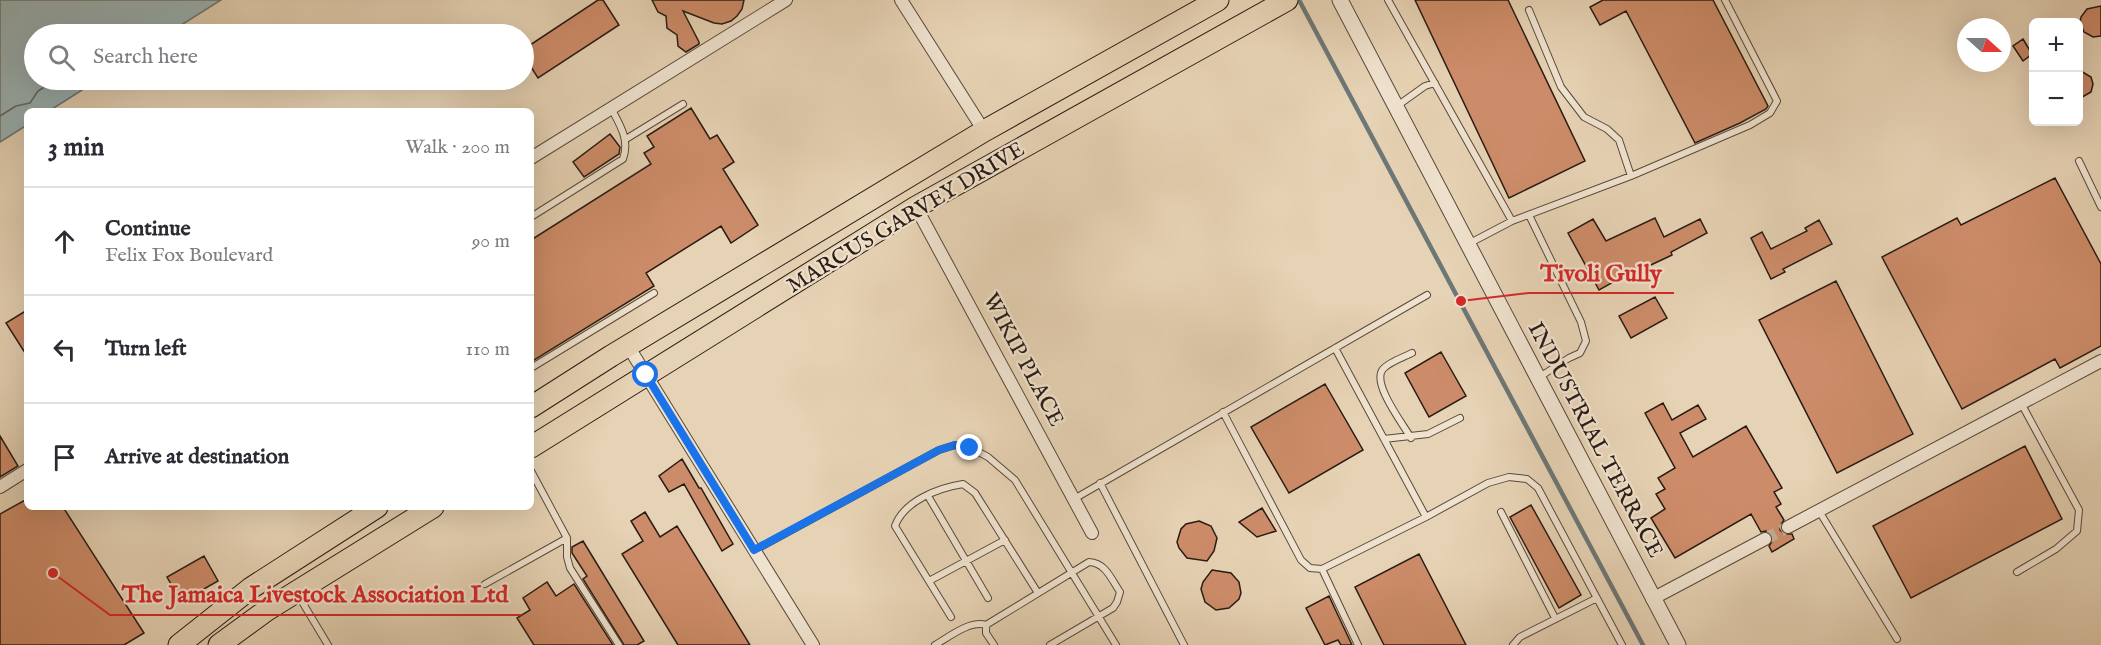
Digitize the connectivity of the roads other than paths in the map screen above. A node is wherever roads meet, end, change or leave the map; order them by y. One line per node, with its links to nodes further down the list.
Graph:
1 (786, 0): 12 (street)
2 (901, 0): 13 (street)
3 (1218, 0): 13 (highway, MARCUS GARVEY DRIVE)
4 (1287, 0): 18 (highway, MARCUS GARVEY DRIVE)
5 (1340, 0): 11 (street, INDUSTRIAL TERRACE)
6 (1388, 0): 9 (lane)
7 (1725, 0): 17 (lane)
8 (1529, 10): 17 (lane)
9 (1435, 83): 11 (lane); 22 (lane)
10 (682, 104): 14 (lane)
11 (1396, 107): 23 (street, INDUSTRIAL TERRACE)
12 (611, 108): 14 (lane); 15 (street)
13 (984, 131): 26 (highway, MARCUS GARVEY DRIVE)
14 (626, 139): 20 (lane)
15 (534, 156)
16 (2079, 161): 19 (lane)
17 (1631, 176): 21 (lane)
18 (916, 207): 31 (highway, MARCUS GARVEY DRIVE); 45 (street, WIKIP PLACE)
19 (2101, 207)
20 (534, 215)
21 (1529, 215): 22 (lane); 32 (lane)
22 (1512, 221): 23 (lane)
23 (1467, 244): 32 (street, INDUSTRIAL TERRACE)
24 (654, 293): 30 (lane)
25 (1427, 296): 27 (lane)
26 (628, 346): 31 (street); 34 (highway, MARCUS GARVEY DRIVE)
27 (1335, 348): 35 (lane); 38 (lane)
28 (1412, 352): 37 (lane)
29 (2101, 361): 33 (street)
30 (534, 366)
31 (646, 375): 39 (highway, MARCUS GARVEY DRIVE); 56 (street)
32 (1537, 378): 67 (street, INDUSTRIAL TERRACE)
33 (2021, 404): 48 (street); 60 (lane)
34 (534, 406)
35 (1223, 412): 42 (lane); 58 (lane)
36 (1460, 417): 37 (lane)
37 (1411, 438): 38 (lane)
38 (1384, 439): 50 (lane)
39 (534, 445)
40 (24, 472): 43 (street)
41 (534, 477): 53 (lane)
42 (1101, 483): 45 (lane); 82 (lane)
43 (0, 487)
44 (928, 496): 55 (lane); 57 (lane); 61 (lane)
45 (1073, 499): 52 (street, WIKIP PLACE)
46 (372, 510): 73 (highway)
47 (428, 510): 63 (highway)
48 (1819, 511): 51 (street); 72 (lane)
49 (1501, 512): 70 (lane)
50 (1426, 517): 58 (lane); 66 (lane)
51 (1788, 527)
52 (1092, 533)
53 (567, 538): 62 (lane); 76 (lane)
54 (1765, 539): 67 (street)
55 (1005, 540): 57 (lane); 64 (lane)
56 (754, 550): 59 (lane); 77 (street)
57 (967, 561): 61 (lane); 65 (lane)
58 (1322, 569): 83 (lane)
59 (1073, 572): 64 (lane); 69 (lane); 69 (lane)
60 (2017, 572)
61 (929, 581): 68 (lane)
62 (486, 584)
63 (296, 592): 74 (highway); 75 (lane)
64 (1038, 593): 71 (lane)
65 (988, 598)
66 (1597, 598): 70 (lane); 85 (lane)
67 (1652, 599): 86 (street, INDUSTRIAL TERRACE)
68 (951, 617)
69 (1099, 617): 80 (lane); 81 (lane)
70 (1555, 618): 84 (lane)
71 (986, 625): 78 (lane); 79 (lane)
72 (1897, 639)
73 (179, 645)
74 (219, 645)
75 (328, 645)
76 (619, 645)
77 (813, 645)
78 (935, 645)
79 (994, 645)
80 (1050, 645)
81 (1116, 645)
82 (1184, 645)
83 (1358, 645)
84 (1513, 645)
85 (1622, 645)
86 (1678, 645)

